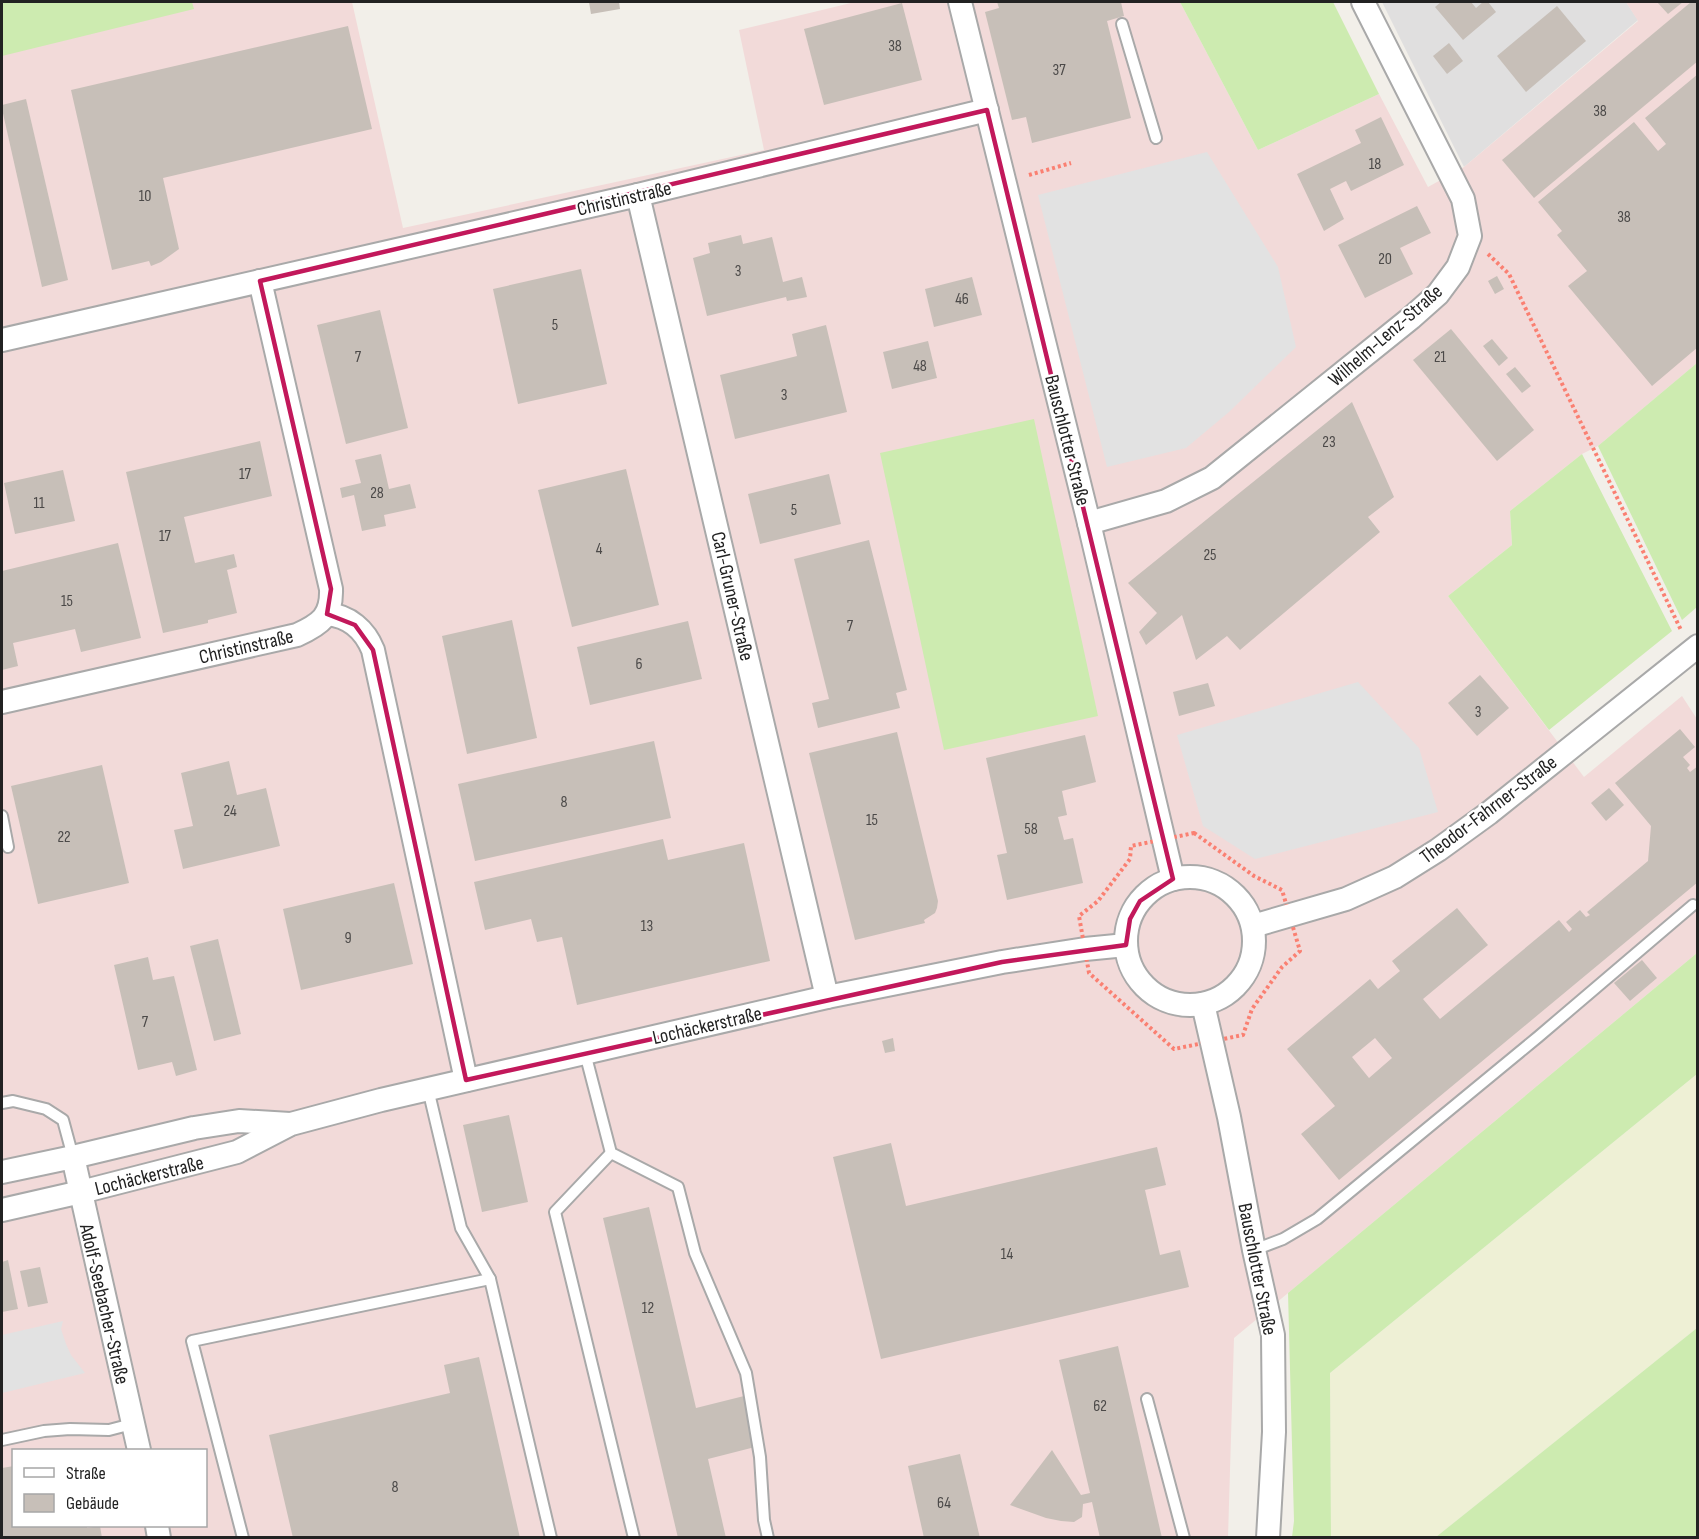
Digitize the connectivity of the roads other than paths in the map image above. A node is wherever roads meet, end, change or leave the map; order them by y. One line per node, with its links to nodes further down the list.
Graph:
1 (960, 2): 4 (street, Bauschlotter Straße)
2 (1363, 2): 9 (street, Wilhelm-Lenz-Straße)
3 (1122, 24): 5 (lane)
4 (987, 110): 6 (street, Christinstraße); 9 (street, Bauschlotter Straße)
5 (1156, 138)
6 (638, 195): 7 (street, Christinstraße); 19 (street, Carl-Gruner-Straße)
7 (260, 281): 8 (street, Christinstraße); 10 (street)
8 (2, 340)
9 (1089, 523): 15 (street, Bauschlotter Straße)
10 (327, 614): 12 (street, Christinstraße); 22 (street)
11 (1694, 649): 17 (street, Theodor-Fahrner-Straße)
12 (2, 702)
13 (2, 816): 14 (lane)
14 (8, 847)
15 (1173, 879): 17 (street); 18 (street)
16 (1693, 905): 31 (lane)
17 (1253, 926): 20 (street)
18 (1126, 945): 19 (street, Lochäckerstraße); 20 (street)
19 (827, 997): 21 (street, Lochäckerstraße)
20 (1203, 1004): 31 (street, Bauschlotter Straße)
21 (585, 1053): 22 (street, Lochäckerstraße); 26 (lane)
22 (466, 1080): 23 (street, Lochäckerstraße)
23 (428, 1089): 25 (street, Lochäckerstraße); 32 (lane)
24 (2, 1103): 27 (lane, Lochäckerstraße)
25 (291, 1124): 27 (street, Lochäckerstraße); 29 (street, Lochäckerstraße)
26 (611, 1153): 39 (lane); 40 (lane)
27 (73, 1157): 28 (street, Lochäckerstraße); 29 (street, Adolf-Seebacher-Straße)
28 (2, 1172)
29 (81, 1192): 30 (street, Lochäckerstraße); 34 (street, Adolf-Seebacher-Straße)
30 (2, 1210)
31 (1254, 1250): 42 (street, Bauschlotter Straße)
32 (490, 1279): 37 (lane); 38 (lane)
33 (1147, 1399): 41 (lane)
34 (132, 1424): 35 (lane); 36 (street, Adolf-Seebacher-Straße)
35 (2, 1440)
36 (139, 1449)
37 (243, 1538)
38 (551, 1538)
39 (633, 1538)
40 (768, 1538)
41 (1184, 1538)
42 (1268, 1538)

